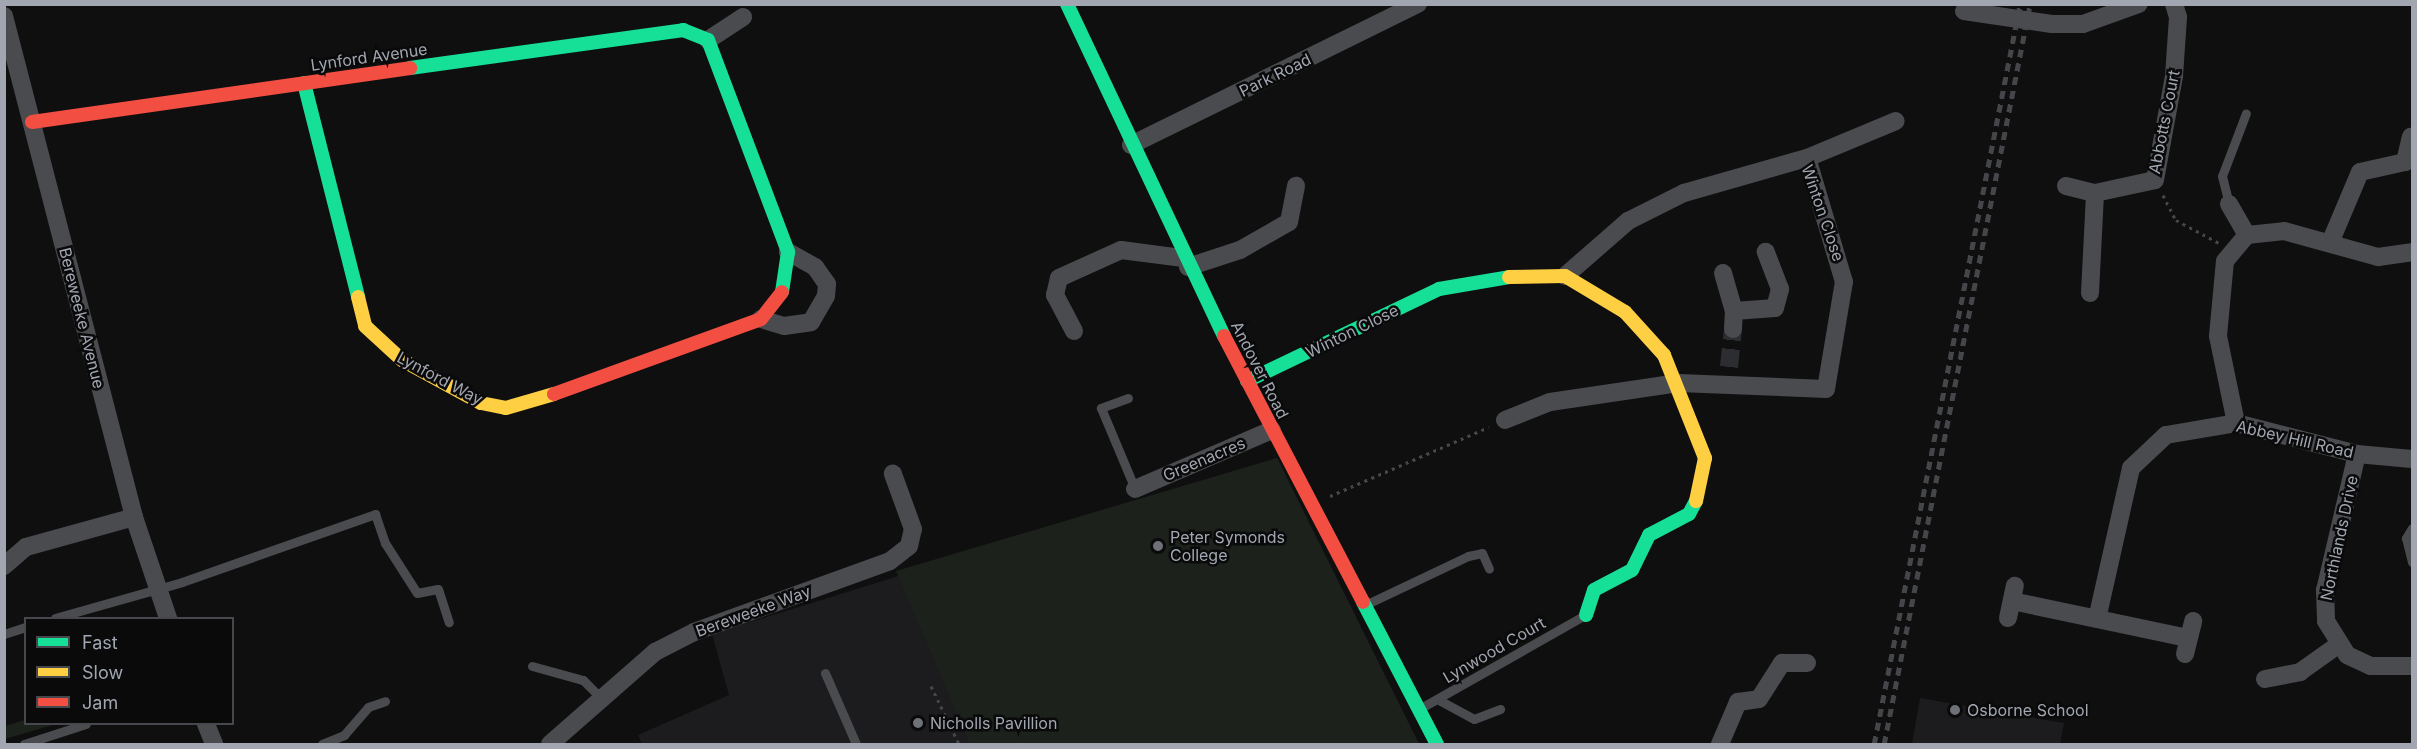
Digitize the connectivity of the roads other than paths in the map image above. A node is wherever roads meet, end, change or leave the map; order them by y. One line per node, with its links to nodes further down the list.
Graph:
1 (1068, 4): 14 (street, Andover Road)
2 (1418, 4): 14 (street, Park Road)
3 (2139, 4): 5 (street, bridge)
4 (2174, 4): 19 (street, Abbotts Court)
5 (1958, 8)
6 (4, 16): 12 (street, Bereweeke Avenue)
7 (743, 17): 8 (street)
8 (708, 40): 9 (street, Lynford Avenue); 23 (street)
9 (304, 83): 12 (street, Lynford Avenue); 30 (street, Lynford Way)
10 (2246, 113): 20 (lane)
11 (1896, 121): 15 (street)
12 (32, 122): 42 (street, Bereweeke Avenue)
13 (2411, 137): 16 (street)
14 (1131, 145): 26 (street, Andover Road)
15 (1807, 158): 28 (street, Winton Close); 33 (street, Winton Close)
16 (2409, 167): 22 (street)
17 (1296, 186): 26 (street)
18 (2066, 186): 19 (street, Abbotts Court)
19 (2095, 193): 29 (street)
20 (2229, 204): 21 (street)
21 (2247, 235): 22 (street); 36 (street)
22 (2330, 243): 25 (street)
23 (788, 252): 30 (street); 30 (street, Lynford Way)
24 (1766, 252): 27 (street)
25 (2412, 252)
26 (1186, 263): 31 (street); 32 (street, Andover Road)
27 (1724, 273)
28 (1565, 276): 32 (street, Winton Close); 33 (street)
29 (2090, 293)
30 (761, 320)
31 (1074, 332)
32 (1247, 381): 37 (street, Andover Road)
33 (1679, 383): 35 (street, Winton Close); 50 (street)
34 (1128, 398): 41 (lane)
35 (1505, 420)
36 (2236, 423): 38 (street, Abbey Hill Road); 53 (street, Abbey Hill Road)
37 (1272, 430): 41 (street, Greenacres); 49 (street, Andover Road)
38 (2357, 454): 39 (street, Abbey Hill Road); 58 (street, Northlands Drive)
39 (2412, 459)
40 (893, 474): 64 (street, Bereweeke Way)
41 (1135, 489)
42 (134, 518): 45 (street); 47 (street, Bereweeke Avenue)
43 (2412, 528): 44 (lane)
44 (2412, 562)
45 (4, 566)
46 (1489, 570): 49 (lane)
47 (157, 588): 51 (lane); 52 (street, Bereweeke Avenue); 54 (lane)
48 (2011, 601): 53 (street)
49 (1364, 606): 68 (street, Andover Road)
50 (1586, 615): 65 (lane, Lynwood Court)
51 (58, 617)
52 (168, 617)
53 (2097, 619): 57 (street)
54 (450, 622)
55 (24, 628): 56 (lane)
56 (4, 634)
57 (2189, 638)
58 (2338, 645): 61 (street); 63 (street)
59 (1807, 663): 77 (street)
60 (532, 666): 64 (lane)
61 (2412, 666)
62 (825, 673): 75 (lane)
63 (2265, 679)
64 (602, 699): 74 (street, Bereweeke Way)
65 (1437, 699): 67 (lane); 68 (lane, Lynwood Court)
66 (386, 701): 73 (lane)
67 (1500, 709)
68 (1417, 710): 76 (street, Andover Road)
69 (80, 725): 71 (lane)
70 (207, 725): 72 (street)
71 (24, 744)
72 (214, 744)
73 (322, 744)
74 (550, 744)
75 (856, 744)
76 (1436, 744)
77 (1720, 744)

